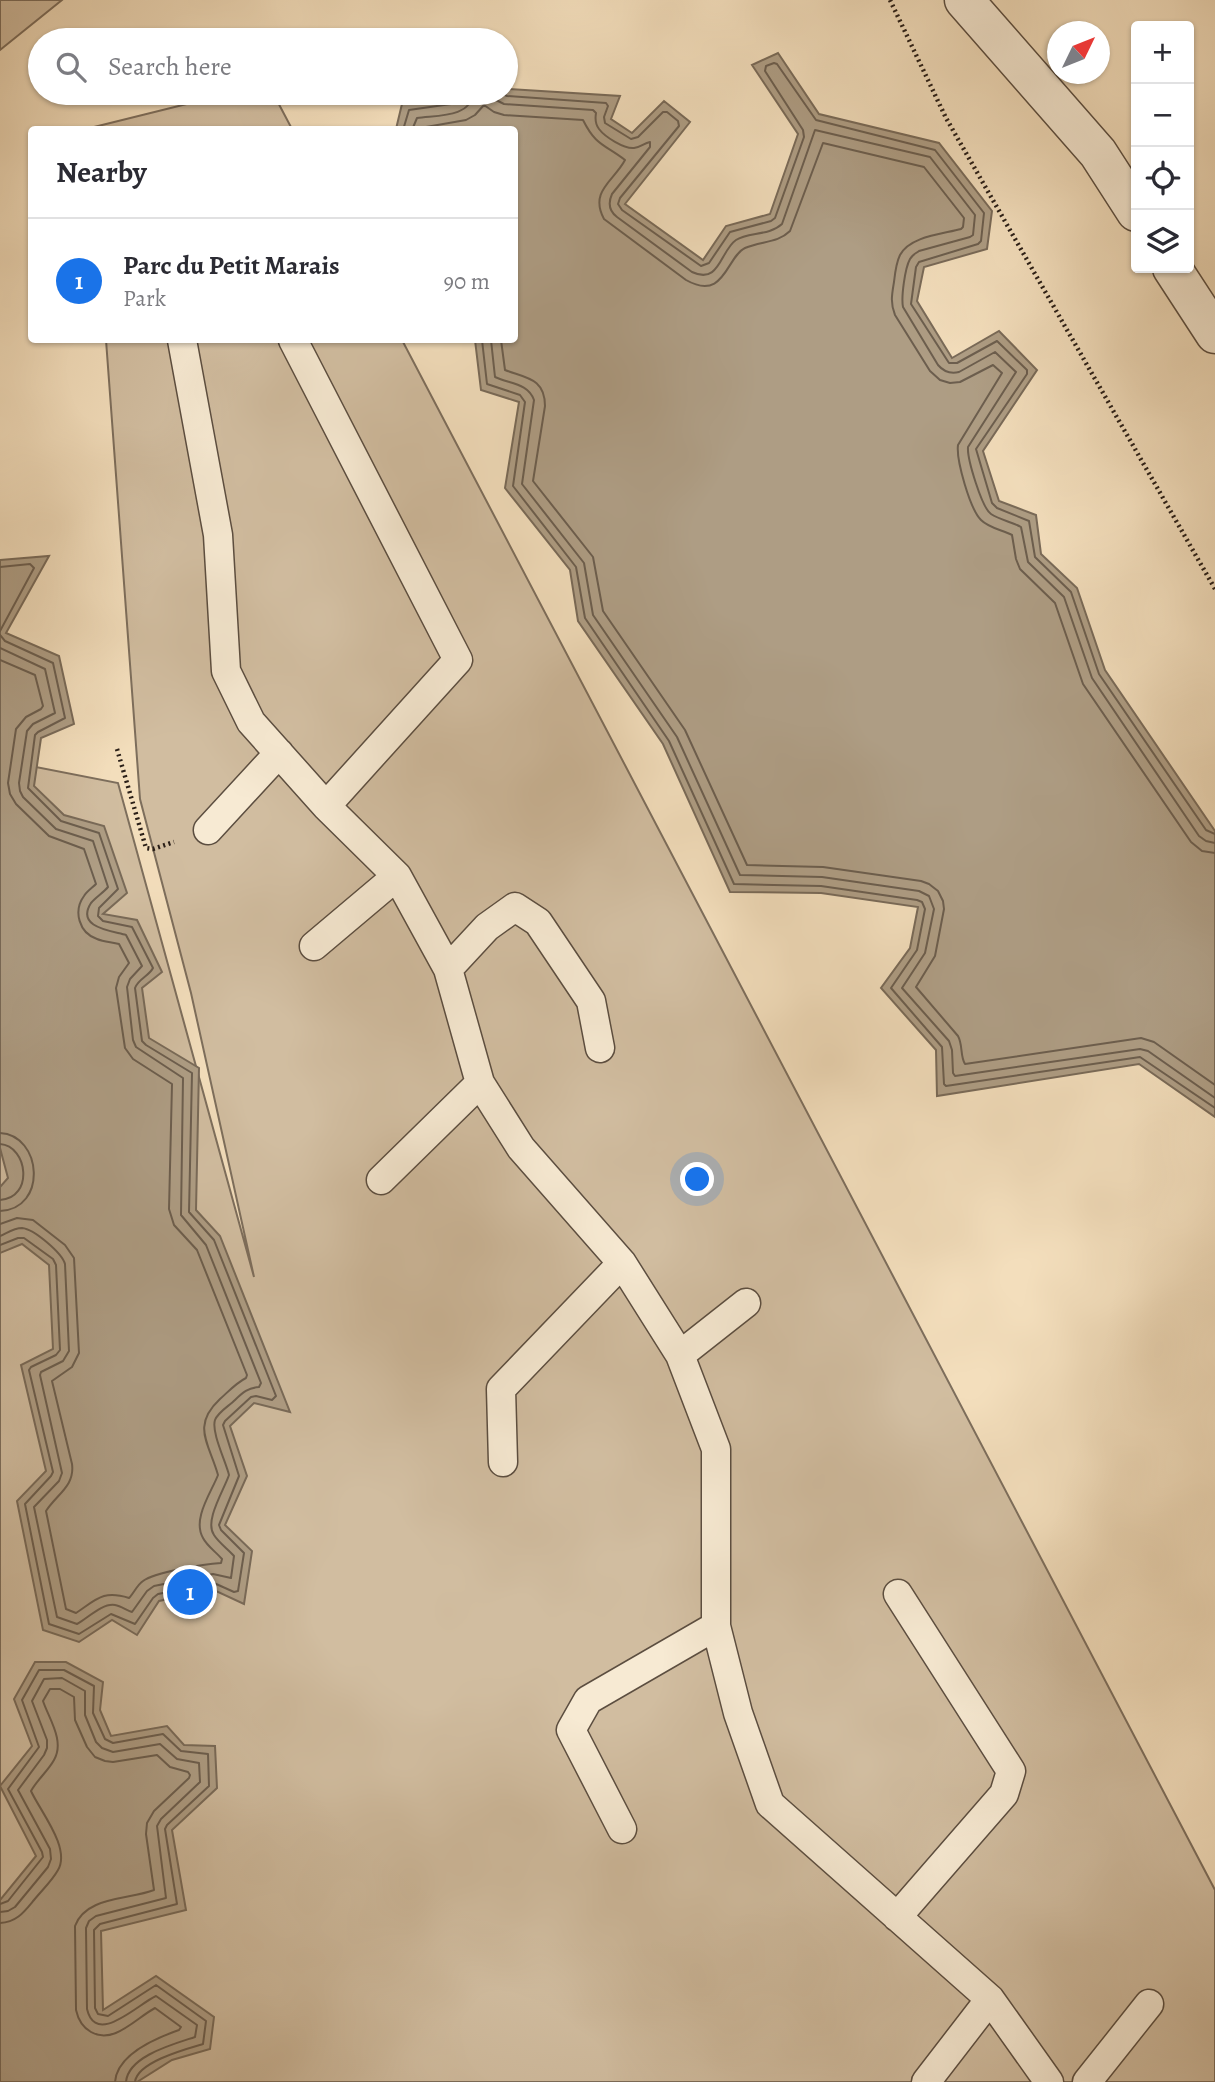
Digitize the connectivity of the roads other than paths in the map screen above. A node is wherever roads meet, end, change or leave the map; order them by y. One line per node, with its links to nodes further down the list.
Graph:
1 (964, 0): 2 (street)
2 (1135, 210)
3 (1175, 273): 4 (street)
4 (1215, 334)
5 (183, 343): 7 (lane)
6 (295, 343): 8 (lane)
7 (279, 753): 8 (lane); 9 (lane)
8 (326, 806): 10 (lane)
9 (208, 830)
10 (397, 876): 11 (lane); 12 (lane)
11 (314, 946)
12 (448, 969): 13 (lane); 14 (lane)
13 (600, 1048)
14 (480, 1083): 15 (lane); 16 (lane)
15 (381, 1180)
16 (622, 1263): 18 (lane); 19 (lane)
17 (746, 1303): 18 (lane)
18 (680, 1355): 21 (lane)
19 (503, 1462)
20 (898, 1594): 23 (lane)
21 (716, 1626): 22 (lane); 23 (lane)
22 (622, 1829)
23 (897, 1917): 24 (lane)
24 (990, 1999): 26 (lane); 27 (lane)
25 (1149, 2004): 28 (lane)
26 (926, 2082)
27 (1049, 2082)
28 (1087, 2082)

